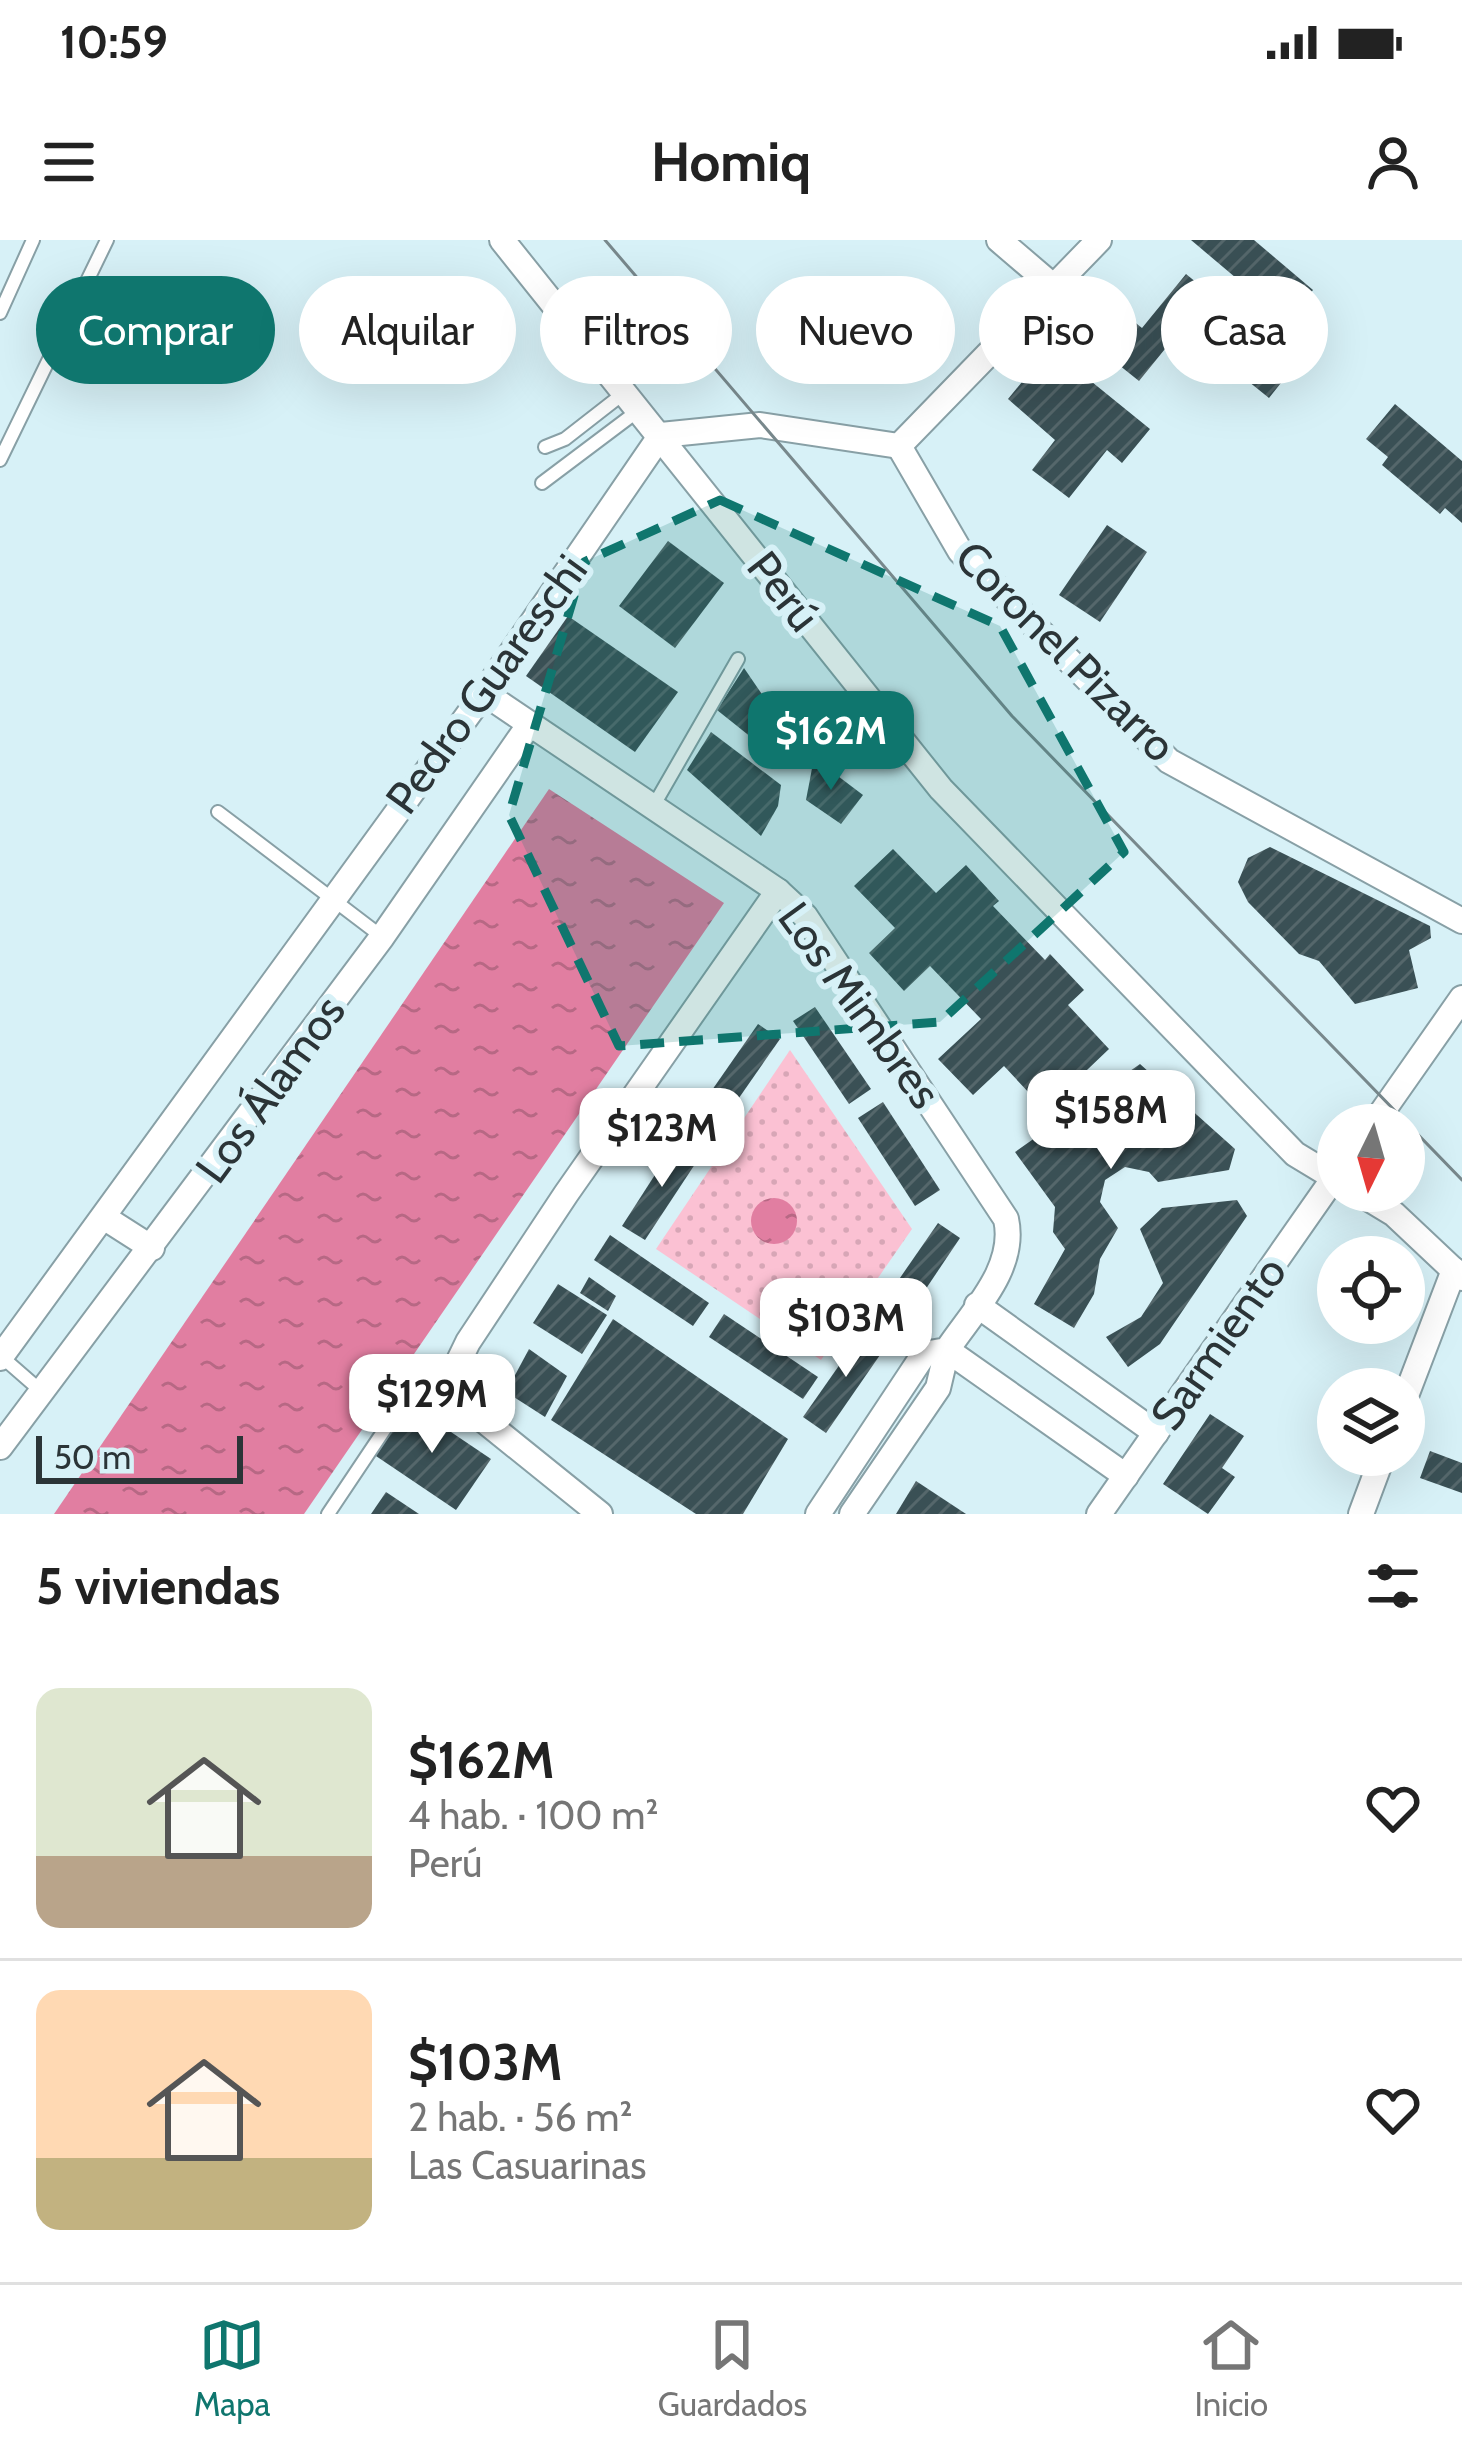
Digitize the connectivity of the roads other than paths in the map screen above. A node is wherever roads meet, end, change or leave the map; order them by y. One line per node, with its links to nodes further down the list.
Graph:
1 (33, 240): 8 (lane)
2 (107, 240): 14 (lane)
3 (502, 240): 10 (street, Perú)
4 (999, 240): 6 (street)
5 (1099, 240): 7 (street)
6 (1041, 276)
7 (1065, 276)
8 (0, 314)
9 (979, 364): 12 (street)
10 (632, 401): 11 (street, Perú); 13 (lane); 15 (lane)
11 (661, 435): 12 (street); 17 (street, Pedro Guareschi); 27 (street, Perú)
12 (899, 446): 23 (street, Coronel Pizarro)
13 (544, 447)
14 (0, 460)
15 (542, 483)
16 (738, 659): 19 (lane)
17 (484, 693): 18 (street, Los Mimbres); 22 (street, Pedro Guareschi)
18 (529, 724): 19 (street, Los Mimbres); 24 (street, Los Álamos)
19 (654, 805): 21 (street, Los Mimbres)
20 (218, 812): 22 (lane)
21 (778, 891): 33 (street, Los Mimbres); 37 (street)
22 (332, 895): 24 (lane); 30 (street, Pedro Guareschi)
23 (1462, 921)
24 (382, 937): 31 (street, Los Álamos)
25 (1462, 998): 26 (street)
26 (1388, 1104)
27 (1317, 1166)
28 (1317, 1204): 39 (street, Sarmiento)
29 (1391, 1212): 32 (street)
30 (105, 1218): 31 (street); 35 (street, Pedro Guareschi)
31 (152, 1249): 38 (street, Los Álamos)
32 (1458, 1274): 36 (street)
33 (977, 1306): 34 (street); 39 (street)
34 (947, 1350): 41 (street); 45 (street); 46 (street)
35 (0, 1356): 38 (lane)
36 (1418, 1368)
37 (452, 1375): 43 (lane); 44 (street)
38 (42, 1391): 40 (street, Los Álamos)
39 (1156, 1432): 41 (street, Sarmiento)
40 (0, 1447)
41 (1126, 1476): 47 (street, Sarmiento)
42 (1375, 1476): 48 (street)
43 (328, 1514)
44 (600, 1514)
45 (818, 1514)
46 (852, 1514)
47 (1100, 1514)
48 (1361, 1514)

